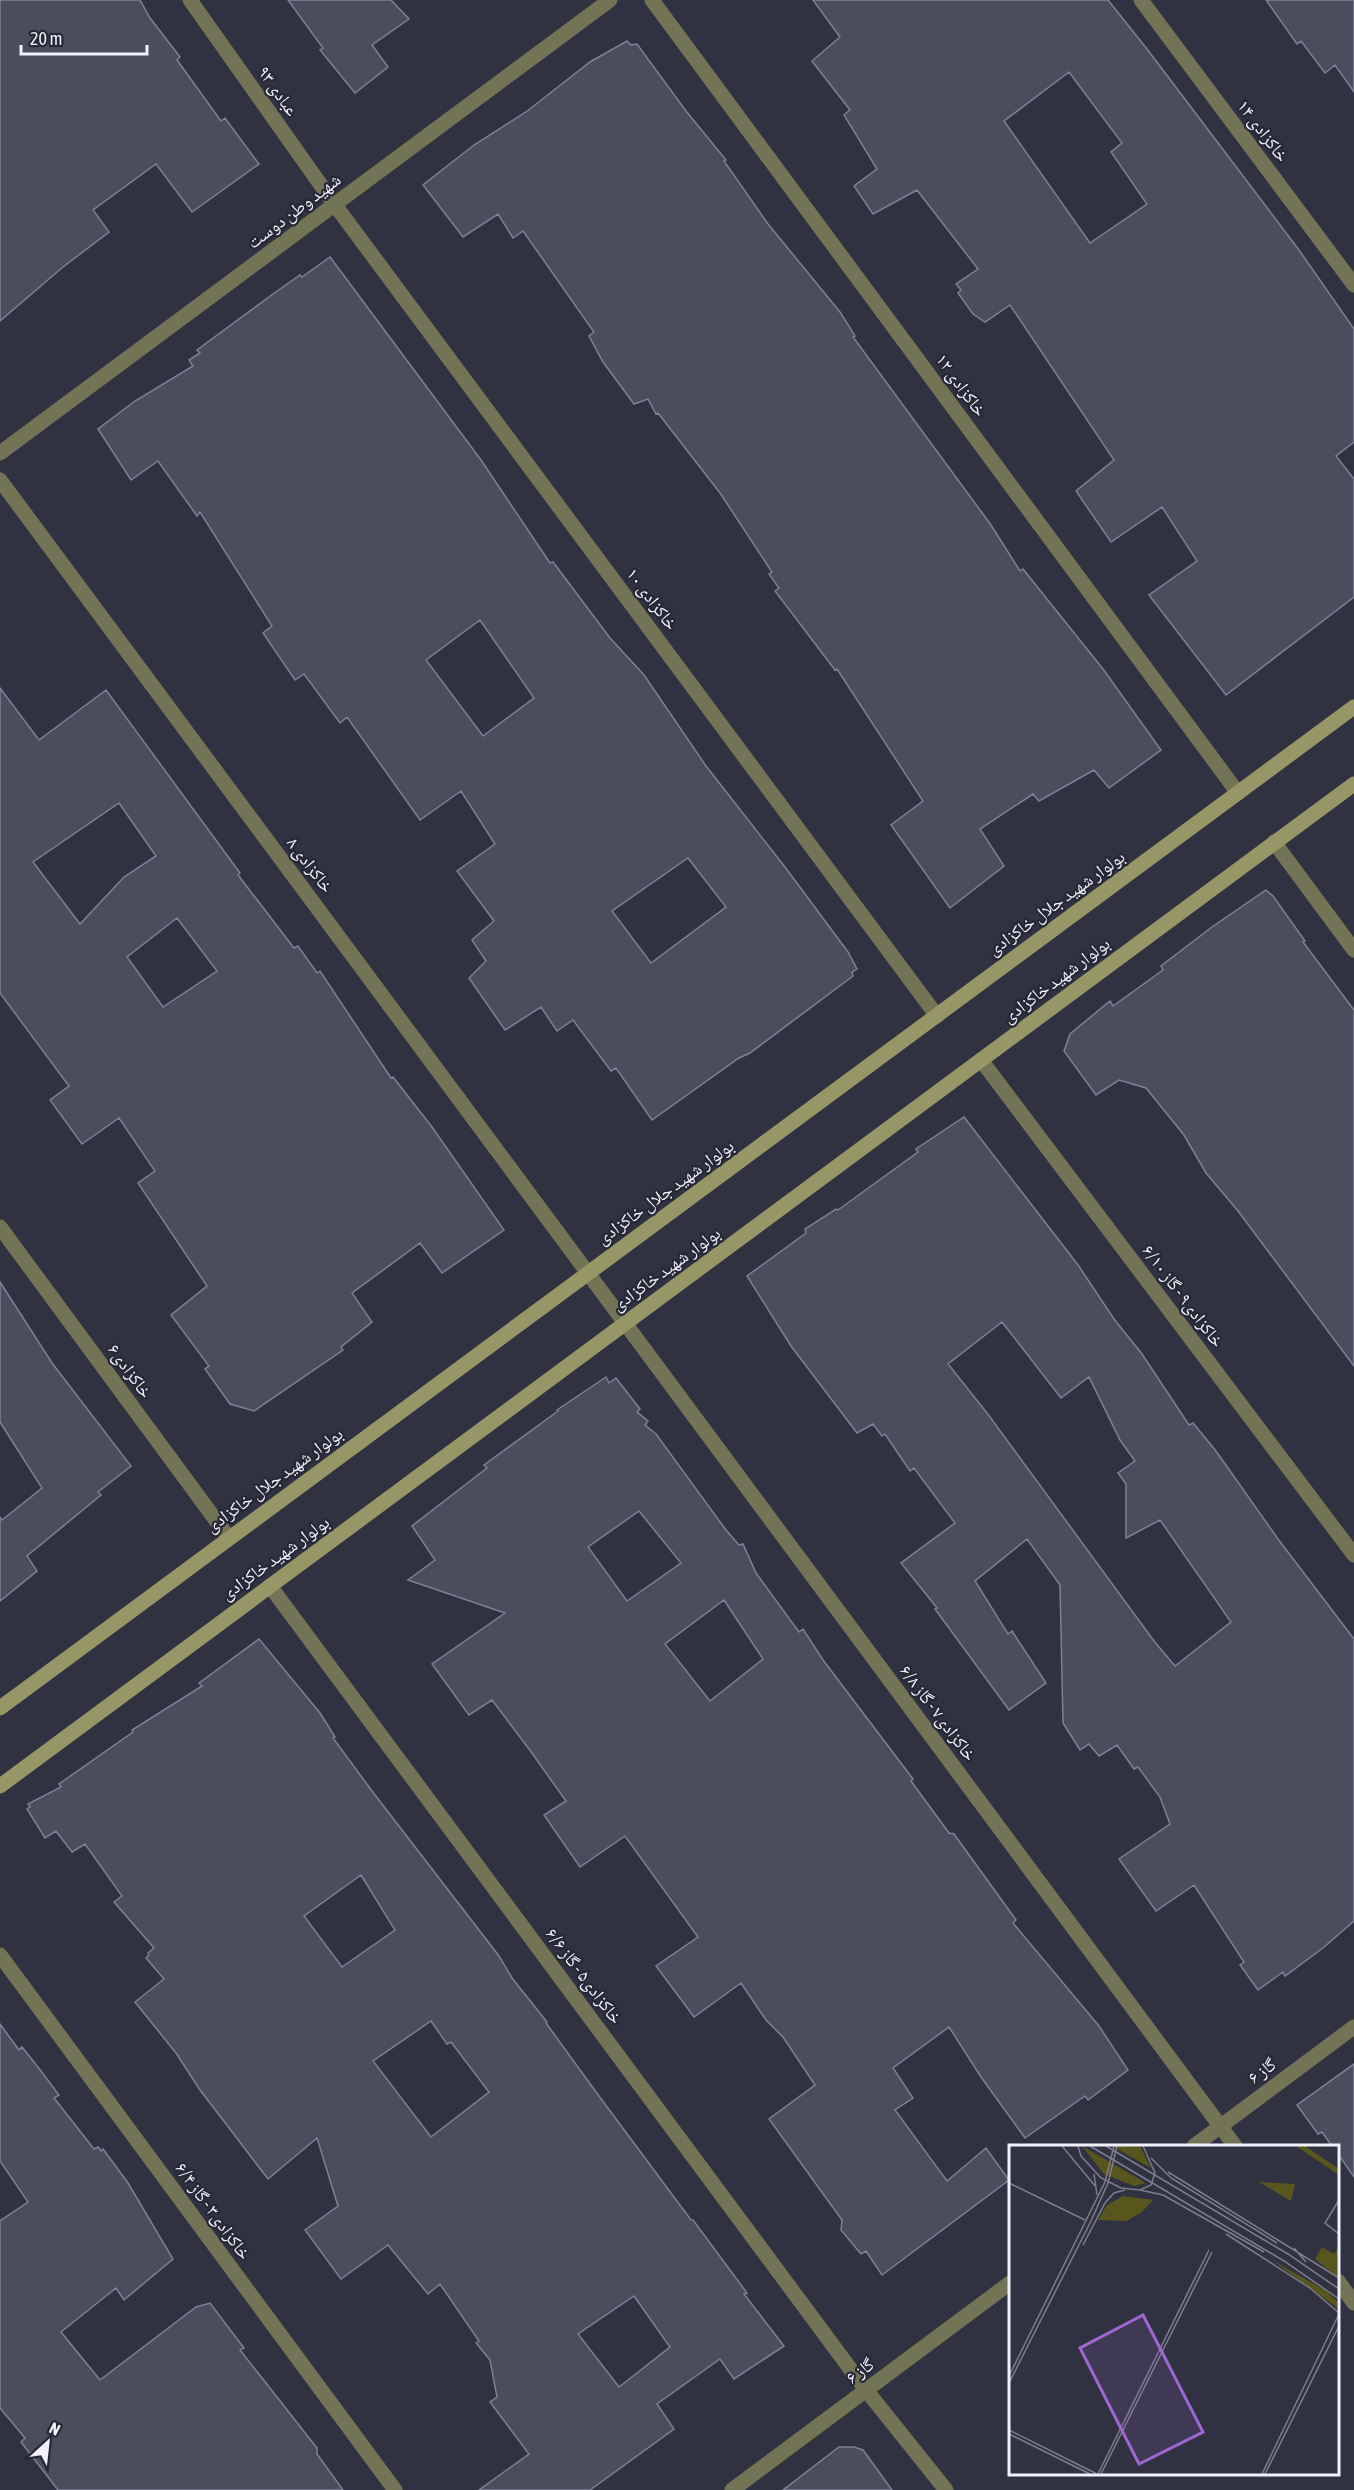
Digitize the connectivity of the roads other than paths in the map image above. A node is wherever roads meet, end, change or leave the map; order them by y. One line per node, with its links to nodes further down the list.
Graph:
1 (190, 0): 5 (street, عبادی ۹۳)
2 (610, 0): 5 (street, شهید وطن دوست)
3 (652, 0): 11 (street, خاکزادی ۱۲)
4 (1141, 0): 6 (street, خاکزادی ۱۴)
5 (335, 205): 7 (street, شهید وطن دوست); 14 (street, خاکزادی ۱۰)
6 (1354, 285)
7 (0, 453)
8 (0, 480): 17 (street, خاکزادی ۸)
9 (1354, 707): 11 (street, بولوار شهید جلال خاکزادی)
10 (1354, 784): 12 (street, بولوار شهید خاکزادی)
11 (1238, 793): 14 (street, بولوار شهید جلال خاکزادی)
12 (1275, 842): 13 (street); 15 (street, بولوار شهید خاکزادی)
13 (1354, 950)
14 (937, 1016): 17 (street, بولوار شهید جلال خاکزادی)
15 (981, 1060): 18 (street, بولوار شهید خاکزادی); 20 (street, خاکزادی۹ - گاز ۶/۱۰)
16 (0, 1227): 19 (street, خاکزادی۶)
17 (588, 1273): 18 (street, خاکزادی ۸); 19 (street, بولوار شهید جلال خاکزادی)
18 (625, 1324): 21 (street, بولوار شهید خاکزادی); 26 (street, خاکزادی۷ - گاز ۶/۸)
19 (229, 1538): 22 (street, بولوار شهید جلال خاکزادی)
20 (1354, 1555)
21 (270, 1586): 23 (street, بولوار شهید خاکزادی); 32 (street, خاکزادی۵ - گاز ۶/۶)
22 (0, 1708)
23 (0, 1786)
24 (0, 1955): 33 (street, خاکزادی۳ - گاز ۶/۴)
25 (1354, 2027): 26 (street, گاز ۶)
26 (1220, 2127): 27 (street, گاز ۶); 28 (street, خاکزادی۷ - گاز ۶/۸)
27 (1195, 2145)
28 (1234, 2145)
29 (1339, 2283): 31 (street)
30 (1009, 2284): 32 (street, گاز ۶)
31 (1354, 2303)
32 (866, 2390): 34 (street, گاز ۶); 35 (street, خاکزادی۵ - گاز ۶/۶)
33 (395, 2490)
34 (732, 2490)
35 (946, 2490)

